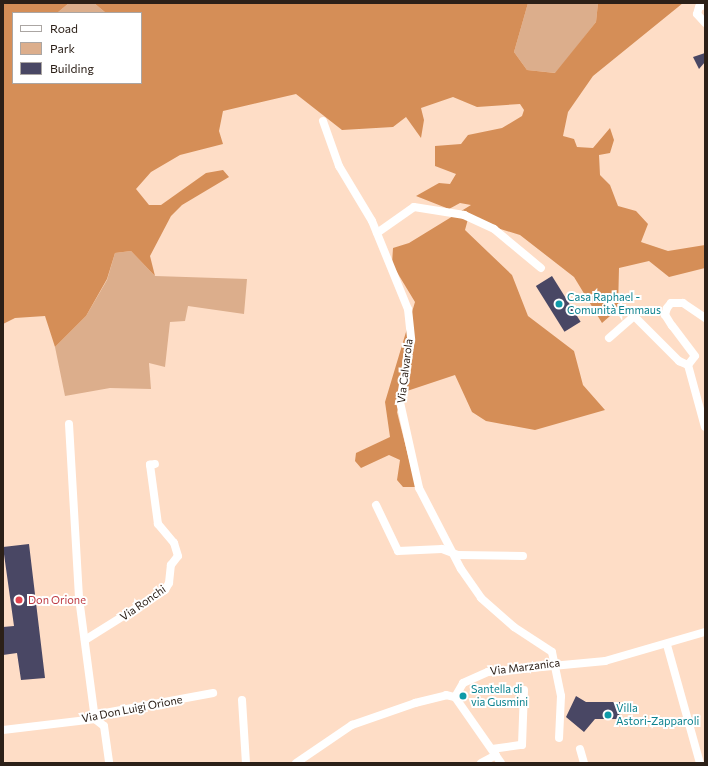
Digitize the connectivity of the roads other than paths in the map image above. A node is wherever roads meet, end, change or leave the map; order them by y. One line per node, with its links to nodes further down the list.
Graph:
1 (705, 5): 2 (street)
2 (705, 23)
3 (323, 121): 4 (street, Via Calvarola)
4 (377, 233): 5 (street); 13 (street, Via Calvarola)
5 (541, 268)
6 (705, 318): 8 (street)
7 (609, 338): 8 (street)
8 (688, 365): 10 (street)
9 (69, 424): 16 (street)
10 (705, 427)
11 (155, 464): 16 (street, Via Ronchi)
12 (376, 505): 13 (street)
13 (452, 552): 14 (street); 18 (street, Via Calvarola)
14 (523, 556)
15 (705, 632): 17 (street, Via Marzanica)
16 (85, 640): 24 (street)
17 (667, 645): 18 (street, Via Marzanica); 36 (street)
18 (556, 663): 21 (street, Via Marzanica); 27 (street)
19 (524, 690): 29 (street)
20 (213, 693): 23 (street, Via Don Luigi Orione)
21 (455, 697): 29 (street); 32 (street)
22 (242, 700): 31 (street)
23 (123, 712): 24 (street, Via Don Luigi Orione); 26 (street)
24 (94, 719): 25 (street, Via Don Luigi Orione); 26 (street)
25 (3, 730)
26 (105, 732): 30 (street)
27 (559, 738)
28 (580, 749): 35 (street)
29 (494, 752): 33 (street); 34 (street)
30 (109, 763)
31 (246, 763)
32 (296, 763)
33 (481, 763)
34 (501, 763)
35 (584, 763)
36 (700, 763)

